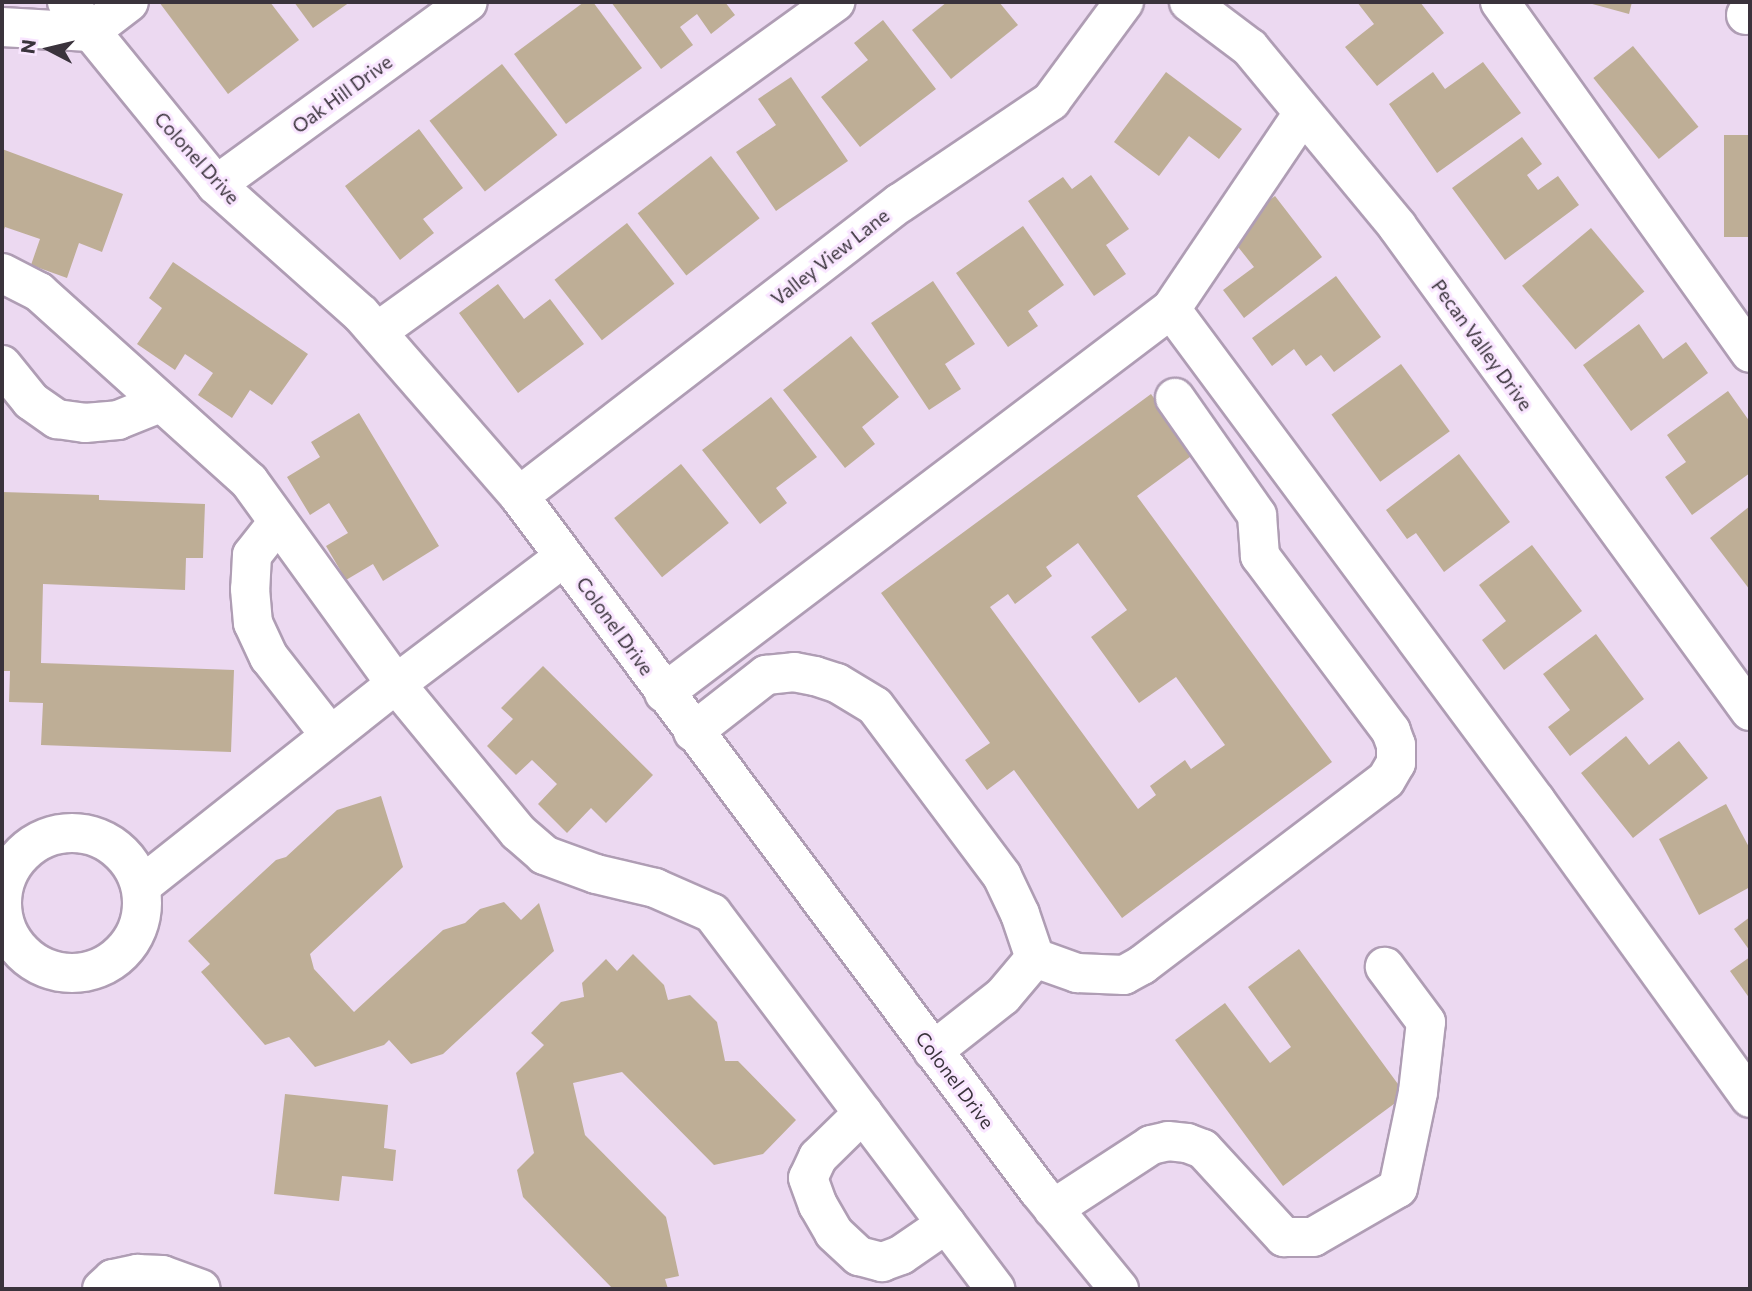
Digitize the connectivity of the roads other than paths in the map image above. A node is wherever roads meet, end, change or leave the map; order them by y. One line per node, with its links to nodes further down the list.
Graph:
1 (67, 2): 9 (street, Colonel Drive)
2 (129, 2): 9 (street)
3 (468, 2): 11 (street, Oak Hill Drive)
4 (835, 2): 15 (street)
5 (1124, 2): 19 (street, Valley View Lane)
6 (1189, 2): 10 (street, Pecan Valley Drive)
7 (1500, 2): 14 (street)
8 (2, 27): 9 (street)
9 (90, 32): 11 (street, Colonel Drive)
10 (1303, 113): 13 (street); 24 (street, Pecan Valley Drive)
11 (216, 185): 15 (street, Colonel Drive)
12 (2, 273): 18 (street)
13 (1171, 309): 23 (street); 31 (street)
14 (1743, 329)
15 (377, 332): 19 (street, Colonel Drive)
16 (2, 365): 18 (street)
17 (1175, 398): 28 (street)
18 (160, 403): 20 (street)
19 (519, 496): 21 (street, Colonel Drive)
20 (278, 522): 22 (street); 26 (street)
21 (564, 557): 22 (street); 23 (street, Colonel Drive)
22 (396, 684): 26 (street); 32 (street)
23 (664, 693): 25 (street, Colonel Drive)
24 (1750, 711)
25 (693, 732): 28 (street); 30 (street, Colonel Drive)
26 (330, 735): 27 (street)
27 (141, 886)
28 (1035, 958): 30 (street)
29 (1385, 967): 33 (street)
30 (933, 1051): 33 (street, Colonel Drive)
31 (1750, 1098)
32 (863, 1114): 34 (street); 34 (street)
33 (1053, 1209): 38 (street, Colonel Drive)
34 (946, 1224): 37 (street)
35 (102, 1289): 36 (street)
36 (201, 1289)
37 (995, 1289)
38 (1119, 1289)

